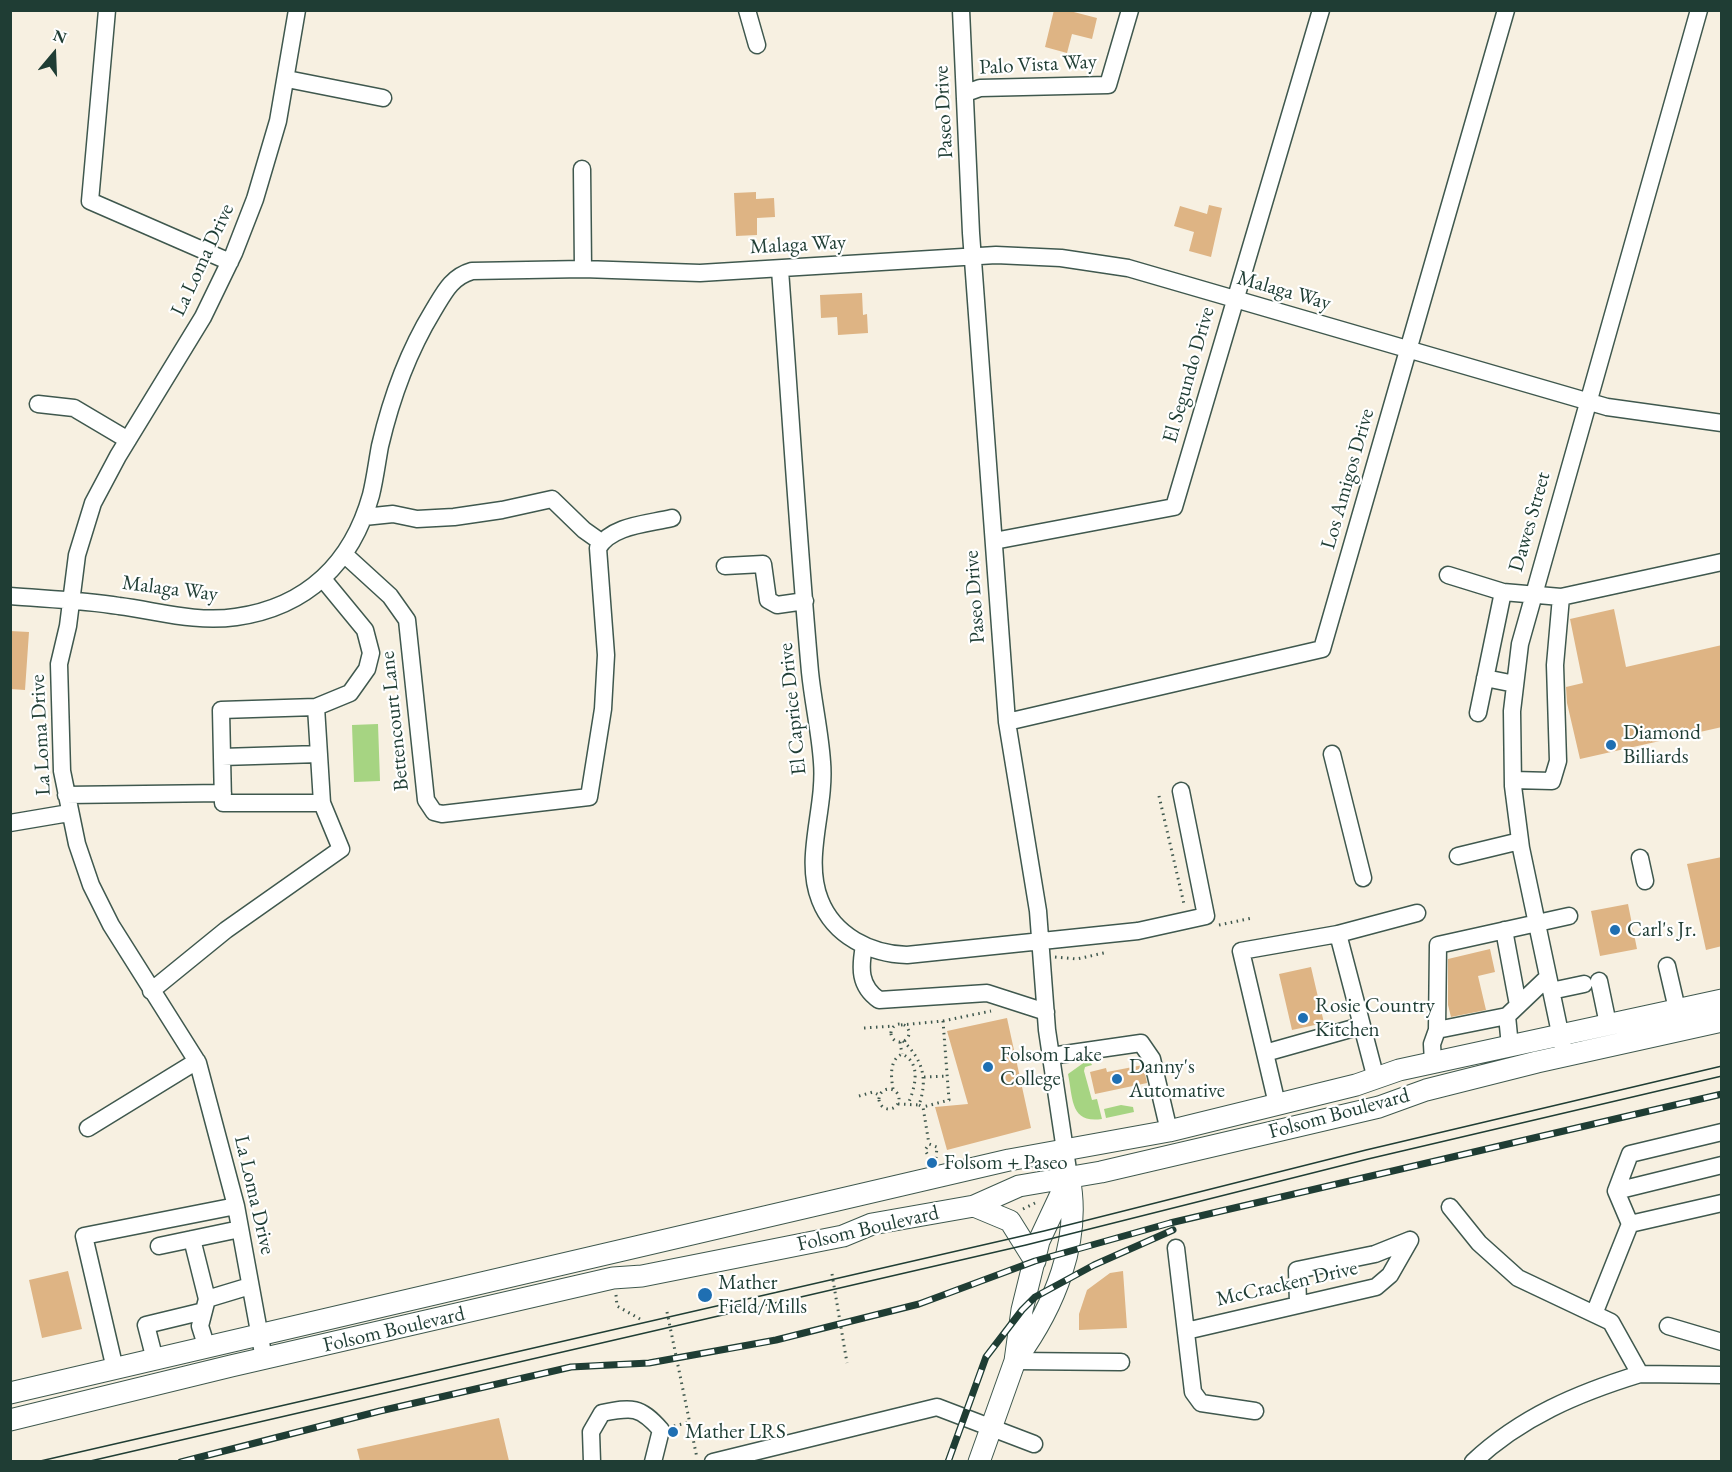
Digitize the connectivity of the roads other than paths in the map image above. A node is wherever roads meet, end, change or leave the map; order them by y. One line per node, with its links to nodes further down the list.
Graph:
1 (107, 10): 15 (street)
2 (297, 10): 10 (street, La Loma Drive)
3 (747, 10): 9 (street)
4 (961, 10): 11 (street, Paseo Drive)
5 (1130, 10): 11 (street, Palo Vista Way)
6 (1321, 10): 18 (street, El Segundo Drive)
7 (1506, 10): 19 (street, Los Amigos Drive)
8 (1699, 10): 20 (street, Dawes Street)
9 (757, 45)
10 (287, 79): 12 (street); 15 (street, La Loma Drive)
11 (966, 93): 14 (street, Paseo Drive)
12 (383, 98)
13 (582, 169): 16 (street)
14 (974, 256): 17 (street, Malaga Way); 18 (street, Malaga Way); 26 (street, Paseo Drive)
15 (230, 262): 23 (street, La Loma Drive)
16 (583, 269): 17 (street, Malaga Way); 24 (street, Malaga Way)
17 (780, 270): 38 (street, El Caprice Drive)
18 (1234, 300): 19 (street, Malaga Way); 26 (street, El Segundo Drive)
19 (1409, 350): 20 (street, Malaga Way); 43 (street, Los Amigos Drive)
20 (1587, 401): 22 (street, Malaga Way); 35 (street, Dawes Street)
21 (38, 404): 23 (street)
22 (1722, 423)
23 (128, 440): 37 (street, La Loma Drive)
24 (364, 518): 27 (street); 28 (street, Malaga Way)
25 (672, 518): 27 (street)
26 (994, 541): 43 (street, Paseo Drive)
27 (601, 542): 28 (street, Bettencourt Lane)
28 (344, 554): 32 (street, Malaga Way)
29 (1722, 562): 36 (street)
30 (725, 566): 38 (street)
31 (1448, 574): 33 (street)
32 (323, 579): 37 (street, Malaga Way); 41 (street)
33 (1503, 592): 35 (street); 39 (street)
34 (10, 596): 37 (street, Malaga Way)
35 (1532, 596): 36 (street); 40 (street, Dawes Street)
36 (1561, 597): 47 (street)
37 (70, 601): 50 (street, La Loma Drive)
38 (805, 601): 65 (street, El Caprice Drive)
39 (1485, 678): 40 (street); 42 (street)
40 (1515, 684): 47 (street, Dawes Street)
41 (316, 707): 44 (street); 46 (street)
42 (1478, 713)
43 (1007, 722): 64 (street, Paseo Drive)
44 (319, 754): 46 (street); 51 (street)
45 (1332, 754): 57 (street)
46 (222, 757): 49 (street)
47 (1513, 780): 54 (street, Dawes Street)
48 (1181, 791): 64 (street, El Caprice Drive)
49 (223, 793): 50 (street); 51 (street)
50 (66, 795): 52 (street, La Loma Drive)
51 (322, 803): 68 (street)
52 (69, 813): 53 (street); 68 (street, La Loma Drive)
53 (10, 823)
54 (1520, 841): 55 (street); 61 (street, Dawes Street)
55 (1458, 856)
56 (1640, 858): 58 (street)
57 (1363, 878)
58 (1645, 881)
59 (1417, 913): 63 (street)
60 (1569, 916): 61 (street)
61 (1536, 922): 62 (street); 67 (street, Dawes Street)
62 (1504, 930): 71 (street); 76 (street)
63 (1338, 934): 75 (street); 79 (street)
64 (1040, 939): 65 (street, El Caprice Drive); 72 (street, Paseo Drive)
65 (864, 946): 72 (street)
66 (1666, 966): 70 (street)
67 (1550, 984): 71 (street); 74 (street); 77 (street, Dawes Street)
68 (151, 991): 82 (street, La Loma Drive)
69 (1722, 1000): 70 (main road, Folsom Boulevard)
70 (1677, 1009): 74 (main road, Folsom Boulevard)
71 (1512, 1011): 76 (street); 78 (street)
72 (1046, 1012): 80 (street, Paseo Drive)
73 (1722, 1021): 81 (main road, Folsom Boulevard)
74 (1608, 1024): 77 (main road, Folsom Boulevard)
75 (1361, 1026): 79 (street); 84 (street)
76 (1437, 1030): 83 (street)
77 (1561, 1035): 78 (main road, Folsom Boulevard); 81 (street, Dawes Street)
78 (1510, 1046): 83 (main road, Folsom Boulevard)
79 (1265, 1053): 85 (street)
80 (1051, 1056): 87 (street); 89 (street, Paseo Drive)
81 (1566, 1056): 91 (main road, Folsom Boulevard)
82 (197, 1061): 86 (street); 94 (street, La Loma Drive)
83 (1433, 1062): 84 (main road, Folsom Boulevard)
84 (1376, 1078): 85 (main road, Folsom Boulevard)
85 (1277, 1104): 87 (main road, Folsom Boulevard)
86 (88, 1128)
87 (1169, 1131): 89 (main road, Folsom Boulevard)
88 (1722, 1132): 92 (street)
89 (1064, 1151): 91 (street, Paseo Drive); 109 (main road, Folsom Boulevard)
90 (1722, 1165): 92 (street)
91 (1070, 1177): 95 (main road, Folsom Boulevard); 102 (main road); 114 (main road)
92 (1616, 1191): 97 (street)
93 (1722, 1203): 97 (street)
94 (236, 1206): 98 (street, La Loma Drive); 116 (street)
95 (974, 1206): 102 (main road); 112 (main road, Folsom Boulevard)
96 (1450, 1207): 106 (street)
97 (1630, 1224): 106 (street)
98 (240, 1229): 99 (street); 103 (street, La Loma Drive)
99 (192, 1239): 100 (street); 105 (street)
100 (159, 1246)
101 (1176, 1248): 108 (street)
102 (1035, 1261): 114 (main road)
103 (250, 1286): 105 (street); 109 (street, La Loma Drive)
104 (1299, 1303): 104 (street, McCracken Drive); 108 (street, McCracken Drive)
105 (205, 1305): 111 (street); 113 (street)
106 (1594, 1314): 117 (street)
107 (1668, 1326): 110 (street)
108 (1186, 1331): 120 (street)
109 (259, 1335): 111 (main road, Folsom Boulevard); 112 (street, La Loma Drive)
110 (1722, 1342)
111 (207, 1348): 113 (main road, Folsom Boulevard)
112 (264, 1359): 121 (main road, Folsom Boulevard)
113 (155, 1360): 116 (main road, Folsom Boulevard)
114 (1014, 1361): 115 (street); 122 (main road)
115 (1121, 1362)
116 (116, 1369): 119 (main road, Folsom Boulevard)
117 (1640, 1374): 118 (street); 128 (street)
118 (1722, 1375)
119 (10, 1393)
120 (1255, 1411)
121 (10, 1420)
122 (990, 1428): 123 (street); 126 (street); 127 (main road)
123 (1034, 1444)
124 (592, 1461): 125 (street)
125 (653, 1461)
126 (713, 1461)
127 (979, 1461)
128 (1473, 1461)

